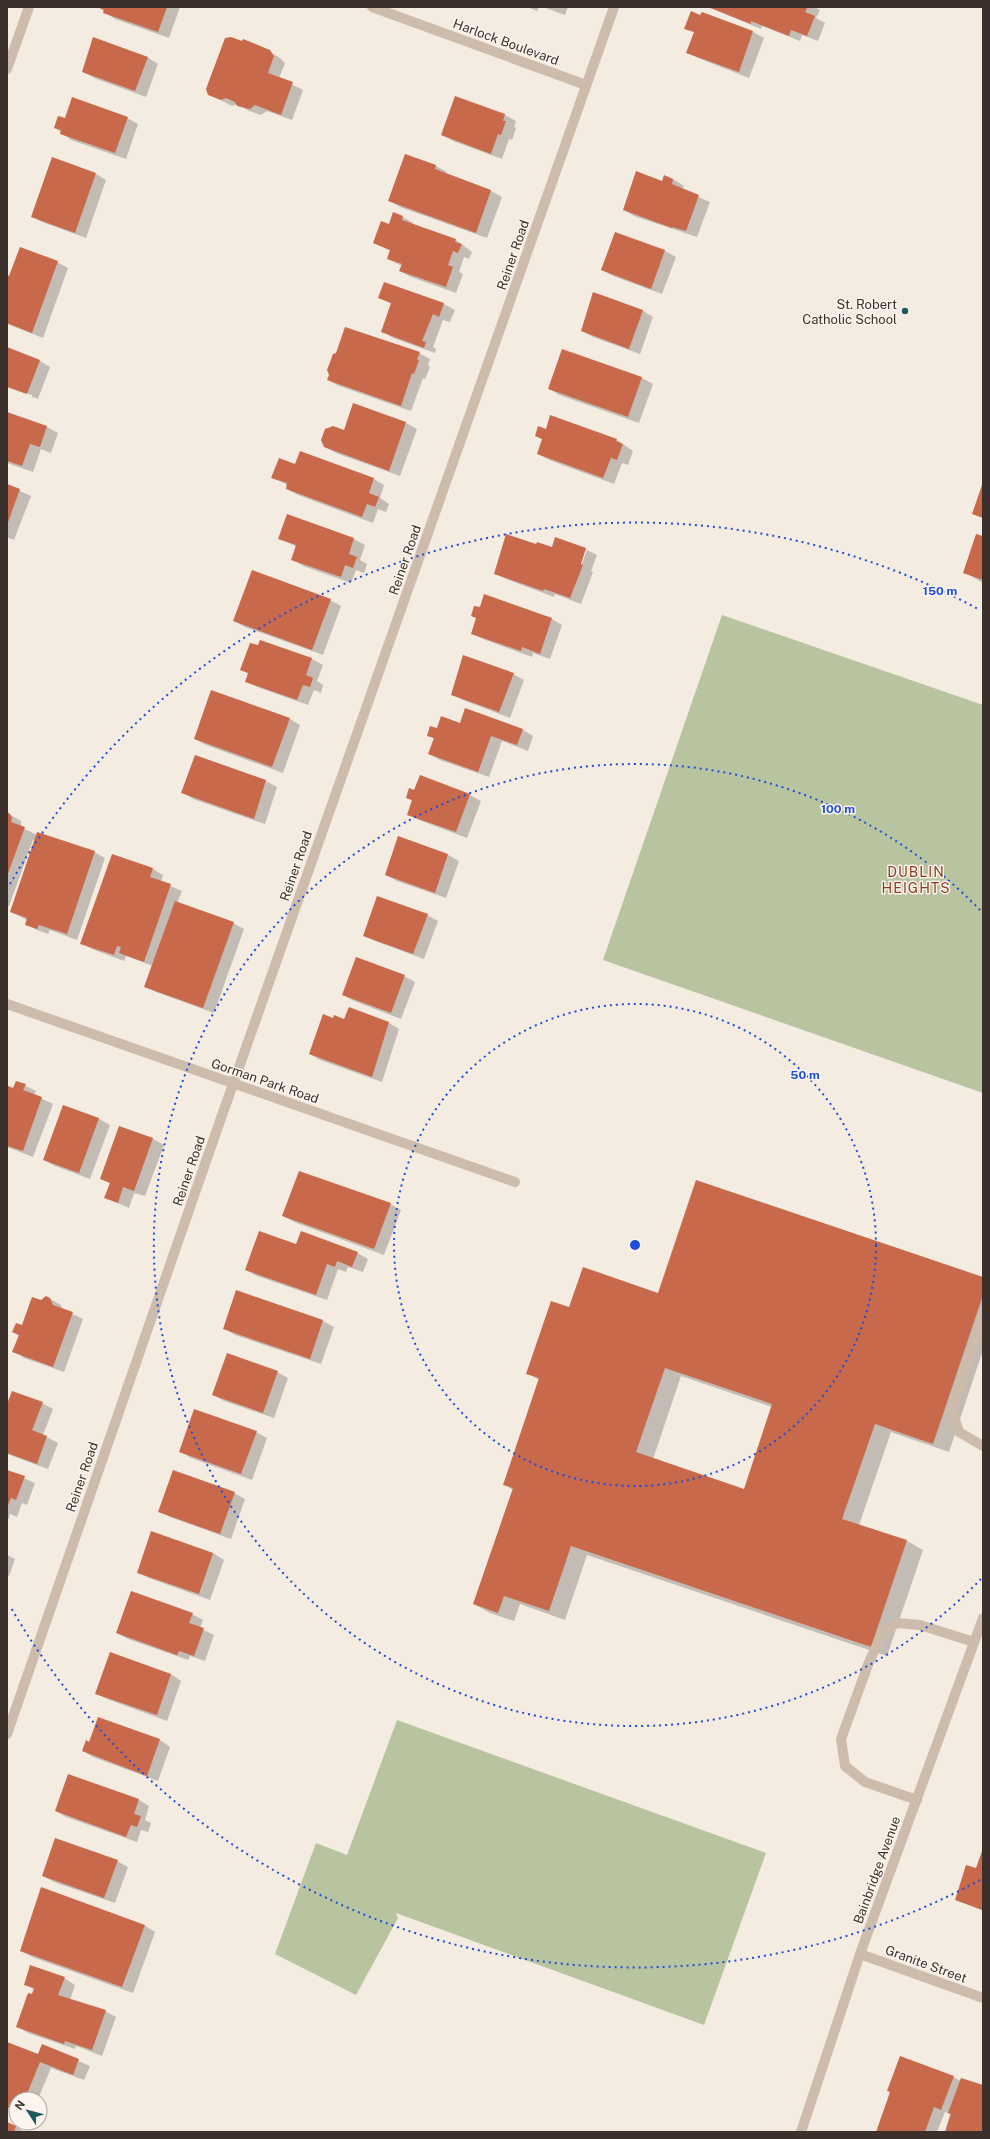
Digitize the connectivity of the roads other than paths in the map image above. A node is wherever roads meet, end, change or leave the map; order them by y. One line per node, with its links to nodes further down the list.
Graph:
1 (29, 7): 4 (street)
2 (372, 7): 5 (street, Harlock Boulevard)
3 (614, 7): 5 (street, Reiner Road)
4 (7, 69)
5 (586, 85): 7 (street, Reiner Road)
6 (7, 1004): 7 (street, Gorman Park Road)
7 (233, 1084): 8 (street, Gorman Park Road); 13 (street, Reiner Road)
8 (515, 1182)
9 (983, 1314): 10 (street)
10 (983, 1446)
11 (983, 1618): 12 (street, Bainbridge Avenue)
12 (974, 1642): 14 (street, Bainbridge Avenue); 14 (street)
13 (7, 1734)
14 (917, 1800): 15 (street, Bainbridge Avenue)
15 (860, 1954): 16 (street, Granite Street); 17 (street, Bainbridge Avenue)
16 (983, 1998)
17 (800, 2132)

